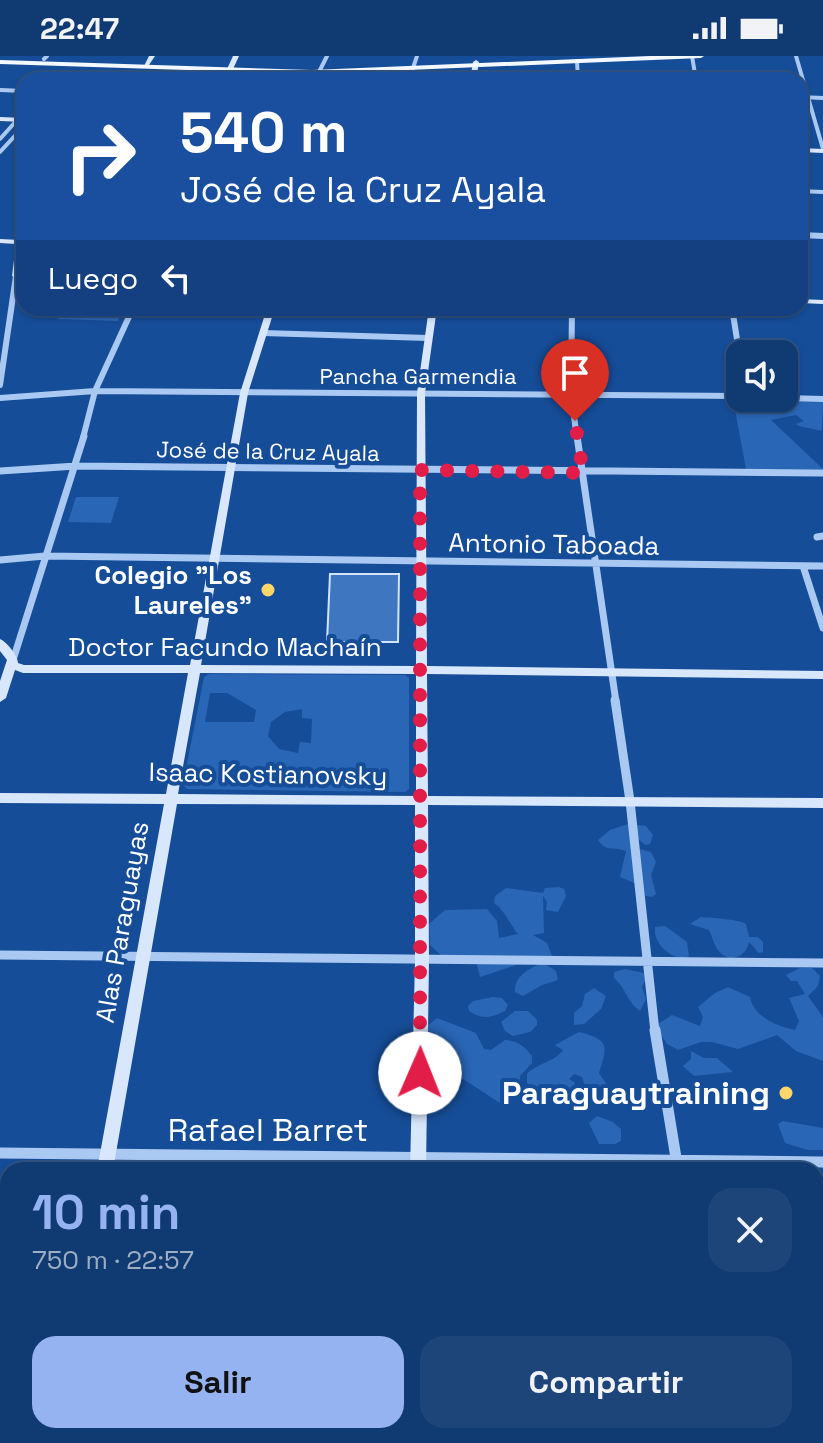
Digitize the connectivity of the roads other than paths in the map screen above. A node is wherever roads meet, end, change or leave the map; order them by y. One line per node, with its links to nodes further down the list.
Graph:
1 (236, 56): 14 (street)
2 (327, 56): 16 (street)
3 (417, 56): 13 (street)
4 (619, 56): 8 (main road)
5 (692, 56): 6 (main road); 8 (main road)
6 (701, 56)
7 (46, 58): 9 (main road); 11 (main road)
8 (599, 58): 10 (main road); 12 (main road)
9 (0, 60): 11 (main road)
10 (577, 61): 12 (main road); 20 (street)
11 (148, 62): 14 (main road)
12 (474, 63): 13 (main road); 19 (street)
13 (413, 66): 15 (main road)
14 (228, 69): 16 (main road); 17 (street)
15 (354, 69): 16 (main road); 18 (street)
16 (320, 70)
17 (227, 72)
18 (353, 72)
19 (473, 72)
20 (578, 72)
21 (808, 98): 22 (street); 26 (street)
22 (823, 98)
23 (16, 125): 25 (street)
24 (16, 135): 27 (street)
25 (0, 139)
26 (823, 150)
27 (0, 152)
28 (16, 298): 37 (street)
29 (129, 316): 38 (street)
30 (268, 316): 34 (street, Alas Paraguayas)
31 (432, 316): 35 (street)
32 (572, 316): 41 (street)
33 (733, 316): 36 (street)
34 (263, 333): 35 (street); 39 (street, Alas Paraguayas)
35 (428, 338): 40 (street)
36 (737, 340)
37 (0, 385)
38 (95, 391): 39 (street, Pancha Garmendia); 43 (street, Pancha Garmendia); 46 (street)
39 (244, 393): 40 (street, Pancha Garmendia); 47 (street, Alas Paraguayas)
40 (421, 393): 41 (street, Pancha Garmendia); 48 (street)
41 (571, 395): 42 (street, Pancha Garmendia); 50 (street)
42 (726, 396)
43 (0, 398)
44 (798, 398): 45 (street)
45 (823, 399)
46 (76, 466): 47 (street, José de la Cruz Ayala); 49 (street, José de la Cruz Ayala); 52 (street)
47 (232, 469): 48 (street, José de la Cruz Ayala); 54 (street, Alas Paraguayas)
48 (420, 470): 50 (street, José de la Cruz Ayala); 55 (street)
49 (0, 471)
50 (583, 473): 51 (street, José de la Cruz Ayala); 56 (street)
51 (823, 473)
52 (45, 556): 53 (street, Antonio Taboada); 54 (street, Antonio Taboada); 61 (street)
53 (0, 560)
54 (215, 561): 55 (street, Antonio Taboada); 62 (street, Alas Paraguayas)
55 (420, 562): 56 (street, Antonio Taboada); 63 (street)
56 (595, 565): 57 (street, Antonio Taboada); 64 (street)
57 (803, 566): 58 (street, Antonio Taboada); 59 (street)
58 (823, 566)
59 (823, 628)
60 (0, 643): 61 (street)
61 (8, 665): 62 (street, Doctor Facundo Machaín); 66 (street)
62 (196, 669): 63 (street, Doctor Facundo Machaín); 67 (street, Alas Paraguayas)
63 (419, 670): 64 (street, Doctor Facundo Machaín); 69 (street)
64 (610, 673): 65 (street, Doctor Facundo Machaín); 70 (street)
65 (823, 675)
66 (0, 698)
67 (170, 797): 68 (street, Isaac Kostianovsky); 69 (street, Isaac Kostianovsky); 73 (street, Alas Paraguayas)
68 (0, 798)
69 (419, 800): 70 (street, Isaac Kostianovsky); 74 (street)
70 (630, 801): 71 (street, Isaac Kostianovsky); 75 (street)
71 (823, 803)
72 (0, 955): 73 (street)
73 (143, 958): 74 (street); 78 (street, Alas Paraguayas)
74 (422, 961): 75 (street); 79 (street)
75 (650, 962): 76 (street); 80 (street)
76 (823, 963)
77 (0, 1153): 78 (street, Rafael Barret)
78 (106, 1162)
79 (418, 1162)
80 (677, 1162)

